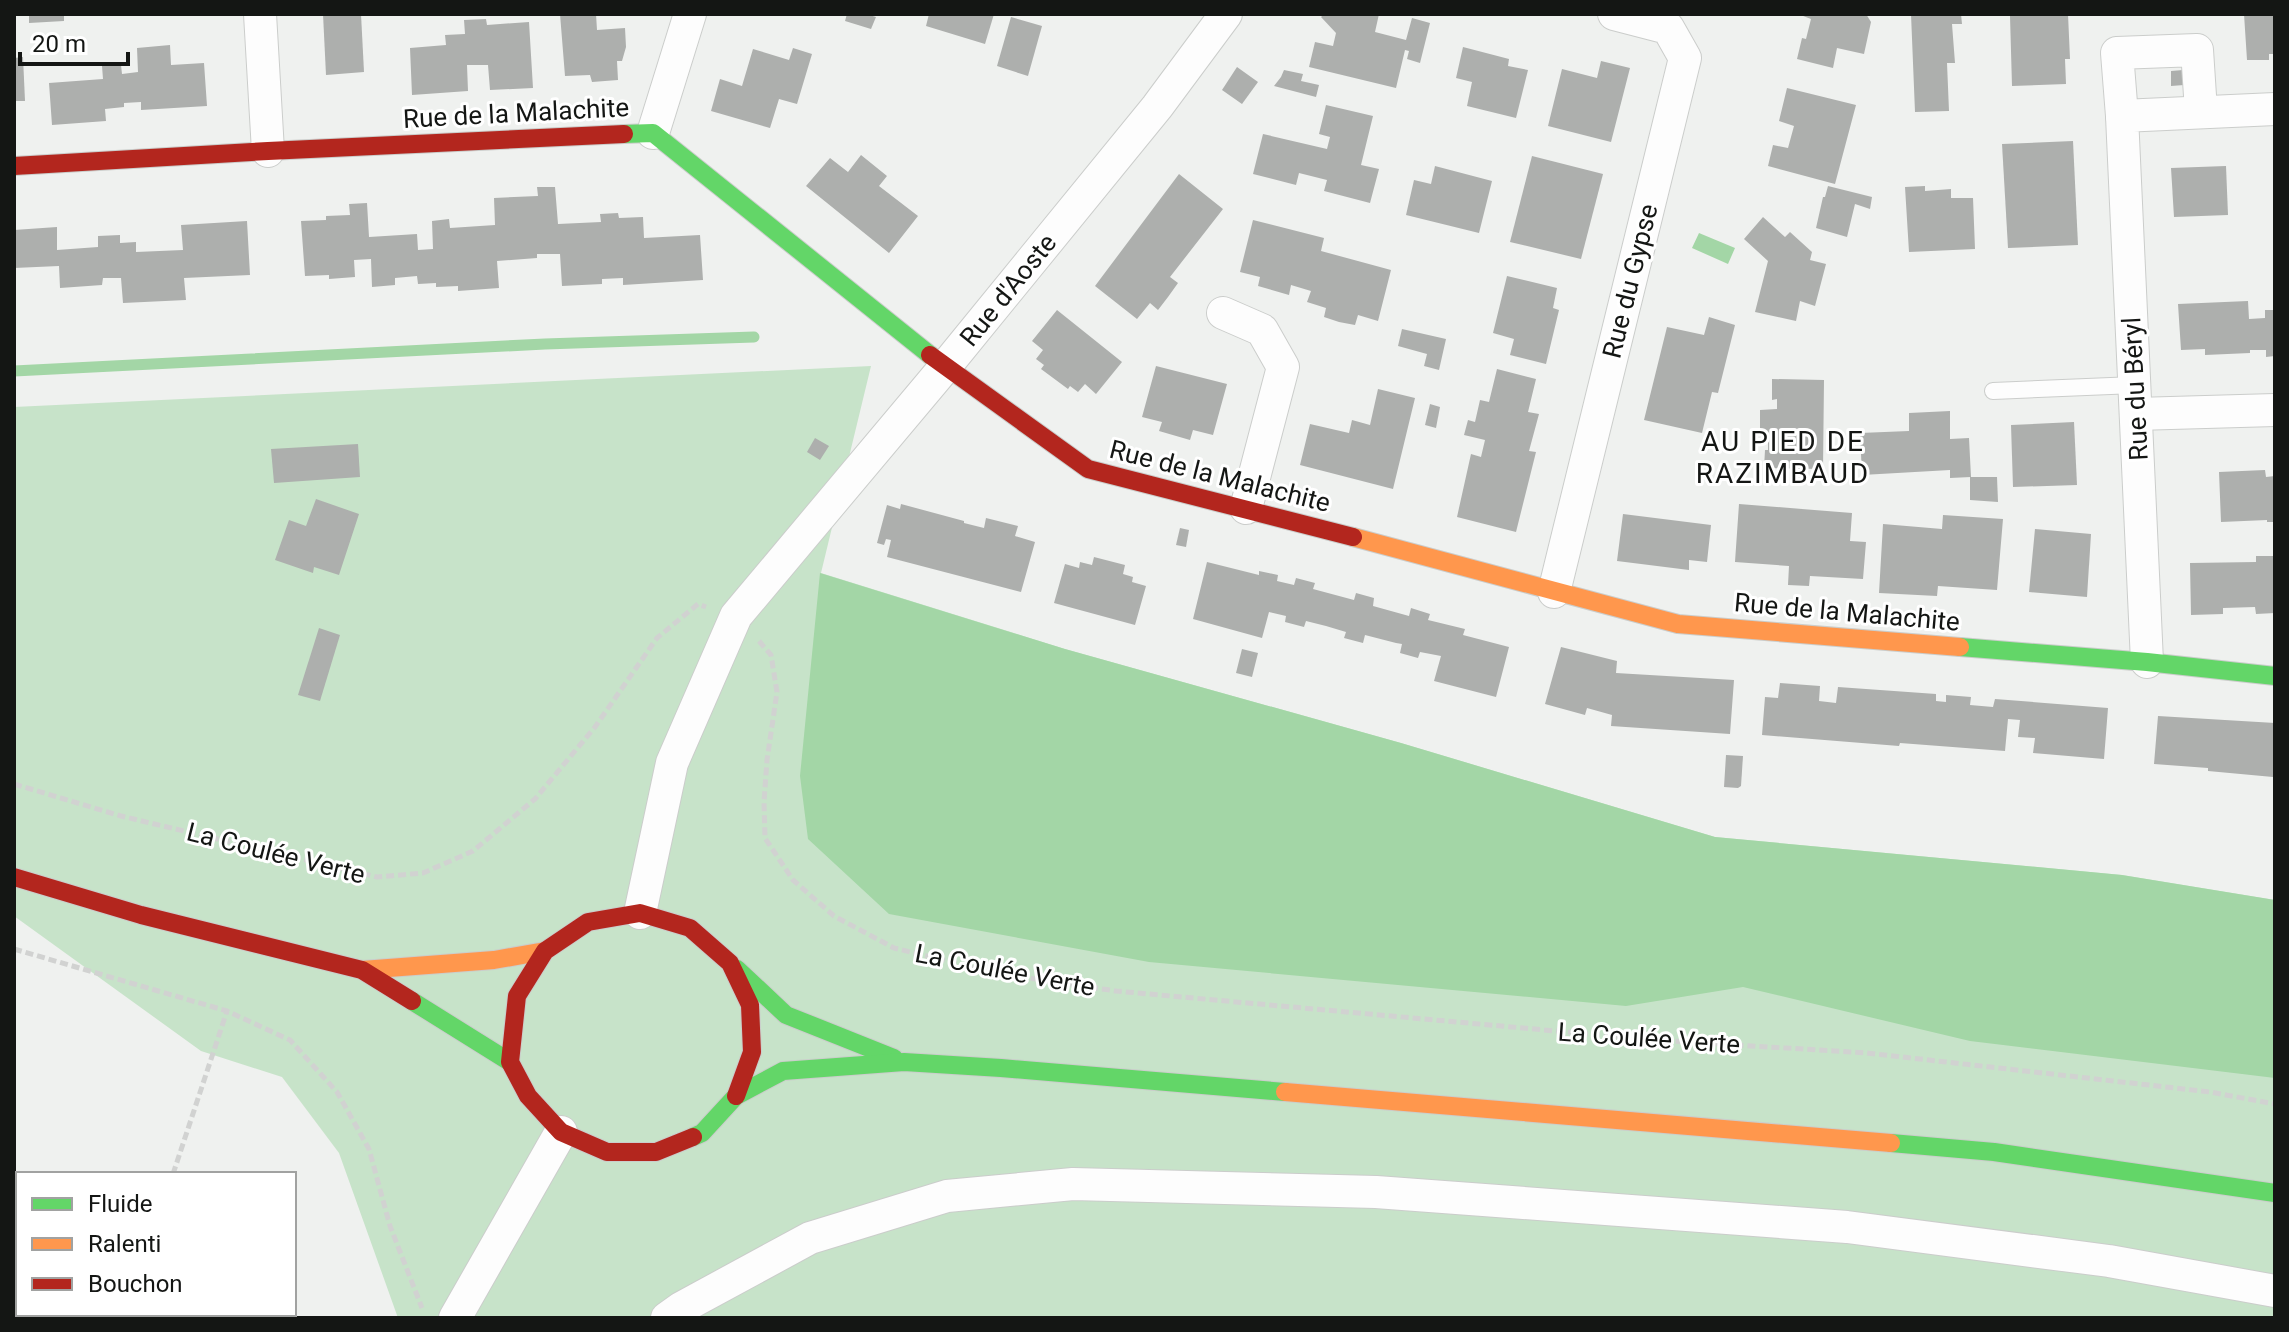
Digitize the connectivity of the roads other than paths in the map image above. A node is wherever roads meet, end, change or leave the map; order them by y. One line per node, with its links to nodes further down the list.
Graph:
1 (260, 14): 9 (street)
2 (690, 14): 8 (street)
3 (1226, 14): 12 (street, Rue d'Aoste)
4 (1614, 14): 17 (street, Rue du Gypse)
5 (2275, 109): 6 (street)
6 (2201, 111): 7 (street); 7 (street, Rue du Béryl)
7 (2122, 116): 14 (street, Rue du Béryl)
8 (653, 133): 9 (main road, Rue de la Malachite); 12 (main road, Rue de la Malachite)
9 (268, 151): 10 (main road, Rue de la Malachite)
10 (14, 166)
11 (1223, 313): 16 (street)
12 (945, 367): 16 (main road, Rue de la Malachite); 21 (street, Rue d'Aoste)
13 (1993, 391): 14 (lane)
14 (2136, 400): 15 (street); 18 (street, Rue du Béryl)
15 (2275, 410)
16 (1246, 508): 17 (main road, Rue de la Malachite)
17 (1554, 592): 18 (main road, Rue de la Malachite)
18 (2147, 662): 19 (main road, Rue de la Malachite)
19 (2275, 676)
20 (14, 877): 24 (main road)
21 (640, 913): 22 (main road); 23 (main road)
22 (545, 951): 24 (main road); 25 (main road)
23 (730, 963): 26 (main road); 27 (main road)
24 (362, 970): 25 (main road)
25 (510, 1062): 28 (main road)
26 (904, 1062): 27 (main road); 29 (main road)
27 (736, 1096): 28 (main road)
28 (561, 1132): 31 (street)
29 (2275, 1193)
30 (2275, 1291): 32 (street)
31 (455, 1318)
32 (667, 1318)

